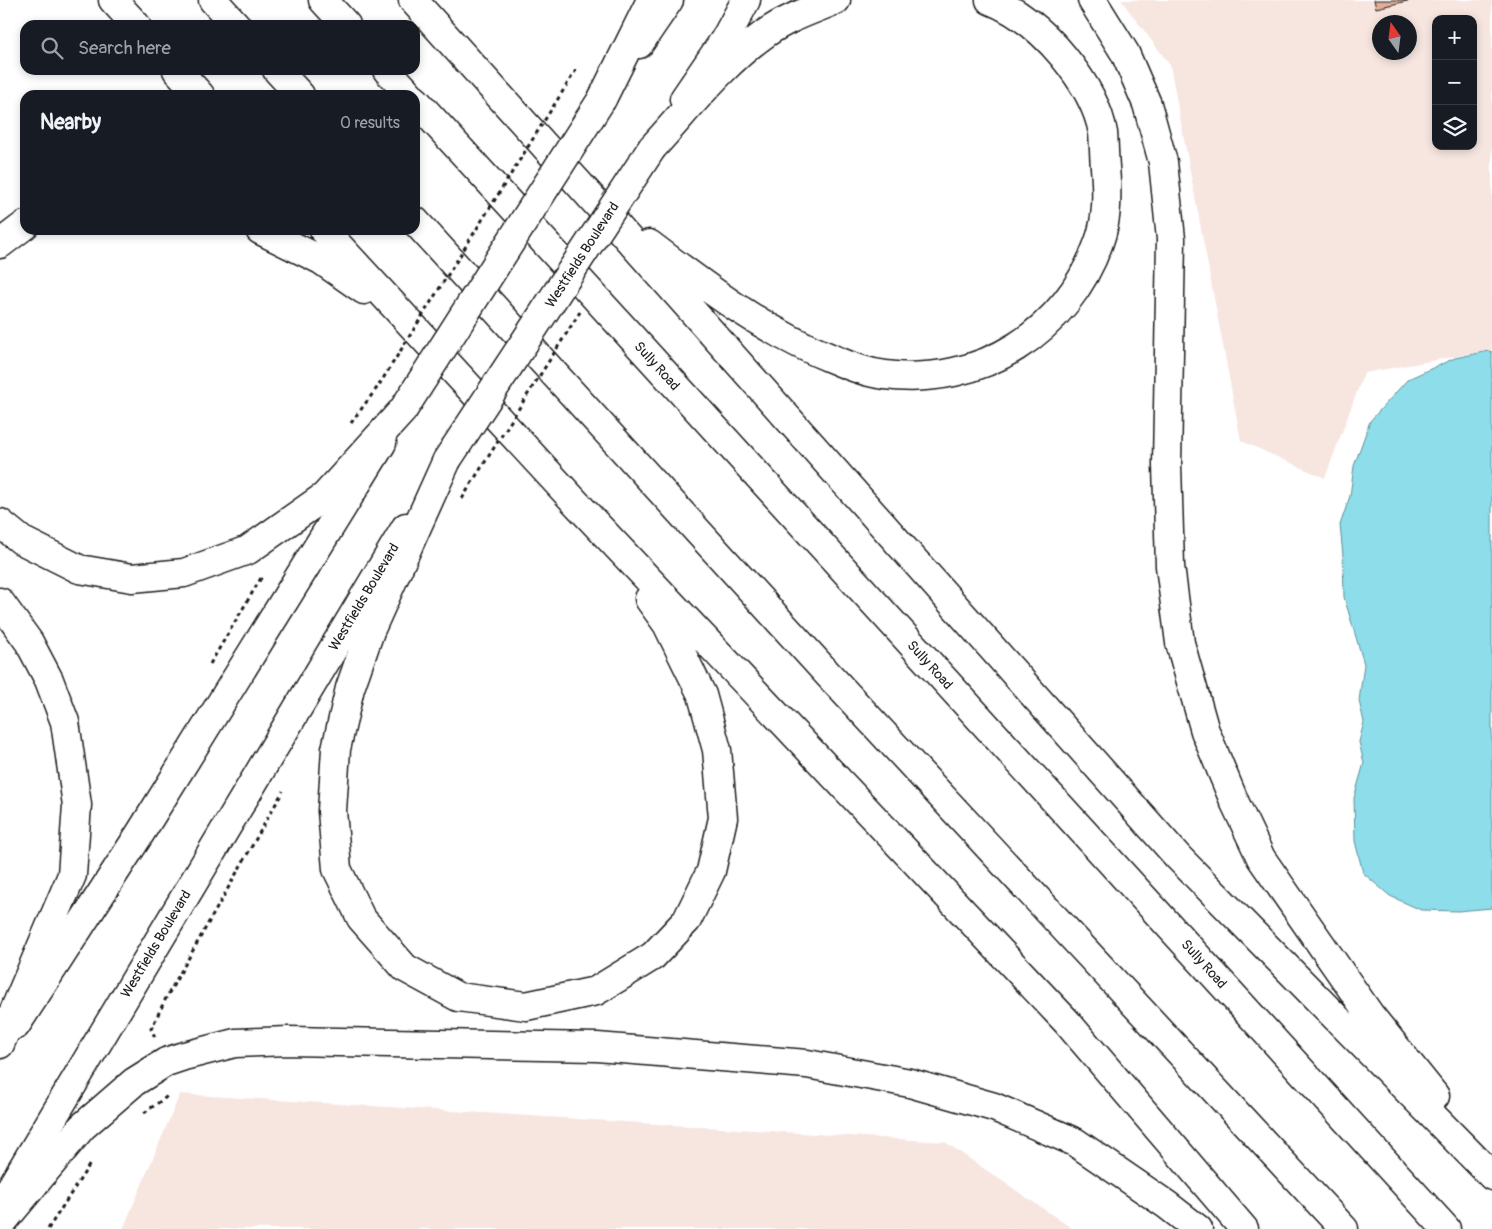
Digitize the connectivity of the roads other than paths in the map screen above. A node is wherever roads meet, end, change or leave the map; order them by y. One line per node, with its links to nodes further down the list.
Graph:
1 (112, 0): 11 (main road)
2 (213, 0): 12 (main road)
3 (323, 0): 13 (main road)
4 (651, 0): 20 (main road)
5 (669, 0): 20 (main road)
6 (746, 0): 22 (main road, Westfields Boulevard)
7 (836, 0): 22 (main road)
8 (990, 0): 23 (main road)
9 (1092, 0): 37 (main road)
10 (420, 7): 23 (main road)
11 (131, 20)
12 (231, 20)
13 (341, 20)
14 (182, 75): 17 (main road)
15 (282, 75): 18 (main road)
16 (392, 75): 19 (main road)
17 (195, 90)
18 (295, 90)
19 (405, 90)
20 (602, 99): 30 (main road, bridge)
21 (420, 105): 44 (main road, Sully Road)
22 (652, 148): 31 (main road, Westfields Boulevard, bridge)
23 (599, 206): 38 (main road)
24 (420, 226): 43 (main road)
25 (20, 229): 28 (main road)
26 (270, 235): 29 (main road)
27 (329, 235): 29 (main road)
28 (0, 244)
29 (409, 322): 32 (main road)
30 (403, 410): 33 (main road); 36 (main road)
31 (447, 460): 32 (main road); 39 (main road, Westfields Boulevard)
32 (577, 504): 42 (main road)
33 (0, 523)
34 (0, 602): 35 (main road)
35 (0, 1044)
36 (0, 1049)
37 (1492, 1167)
38 (1492, 1176)
39 (0, 1206)
40 (0, 1225): 41 (main road)
41 (1198, 1229)
42 (1244, 1229)
43 (1344, 1229)
44 (1446, 1229)

